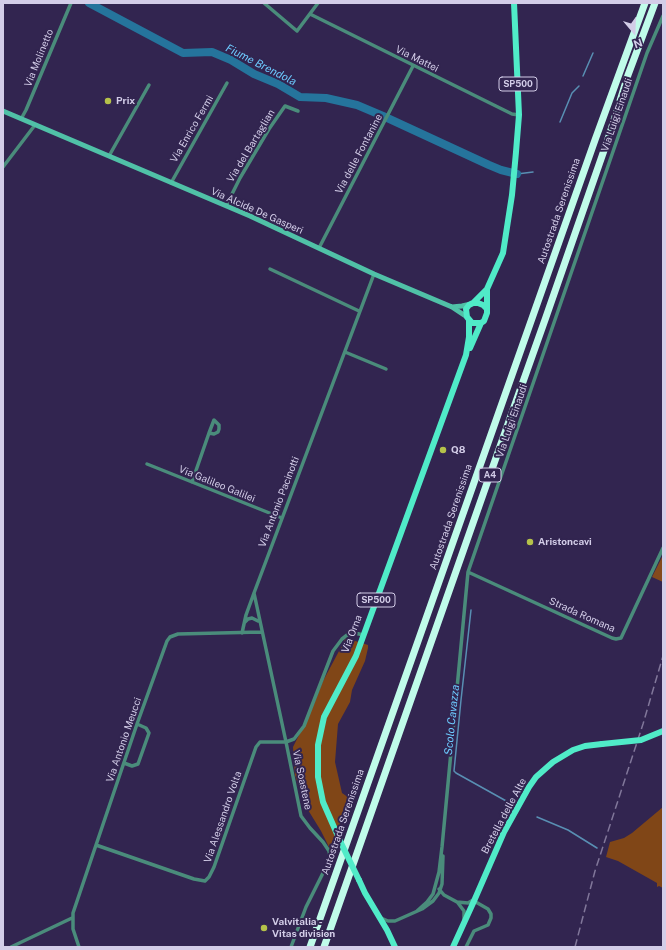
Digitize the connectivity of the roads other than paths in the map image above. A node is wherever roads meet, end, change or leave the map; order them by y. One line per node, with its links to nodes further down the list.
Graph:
1 (71, 3): 15 (street, Via Molinetto)
2 (264, 3): 7 (street)
3 (318, 3): 7 (street)
4 (514, 3): 14 (main road, SP500)
5 (645, 3): 70 (highway, Autostrada Serenissima / A4)
6 (654, 5): 71 (highway, A4)
7 (310, 14): 9 (street, Via Mattei)
8 (663, 16): 39 (street, Via Luigi Einaudi)
9 (414, 66): 14 (street, Via Mattei); 21 (street, Via delle Fontanine)
10 (227, 83): 19 (street, Via Enrico Fermi)
11 (149, 85): 17 (street)
12 (3, 111): 15 (main road, Via Alcide De Gasperi)
13 (298, 111): 20 (street, Via del Bartaglian)
14 (519, 115): 24 (main road, SP500)
15 (21, 119): 16 (main road, Via Alcide De Gasperi)
16 (35, 124): 17 (main road, Via Alcide De Gasperi); 18 (street)
17 (109, 156): 19 (main road, Via Alcide De Gasperi)
18 (3, 167)
19 (171, 183): 20 (main road, Via Alcide De Gasperi)
20 (226, 206): 21 (main road, Via Alcide De Gasperi)
21 (319, 248): 23 (main road, Via Alcide De Gasperi)
22 (270, 269): 28 (street)
23 (374, 274): 26 (main road, Via Alcide De Gasperi); 28 (street, Via Antonio Pacinotti)
24 (487, 289): 25 (main road, SP500); 27 (main road, SP500)
25 (472, 303): 26 (main road, Via Alcide De Gasperi); 27 (main road); 29 (main road, SP500)
26 (452, 306): 29 (main road)
27 (487, 309): 30 (main road, SP500)
28 (360, 311): 31 (street, Via Antonio Pacinotti)
29 (468, 319): 30 (main road); 32 (main road, Via Orna / SP500)
30 (481, 323): 32 (main road, SP500)
31 (344, 352): 33 (street); 37 (street, Via Antonio Pacinotti)
32 (466, 355): 45 (main road, Via Orna / SP500)
33 (386, 369)
34 (209, 433): 36 (street)
35 (147, 464): 36 (street, Via Galileo Galilei)
36 (192, 482): 37 (street, Via Galileo Galilei)
37 (282, 518): 40 (street, Via Antonio Pacinotti)
38 (663, 548): 39 (street, Strada Romana)
39 (468, 572): 51 (street, Via Luigi Einaudi)
40 (254, 593): 41 (street); 42 (street, Via Antonio Pacinotti)
41 (244, 624): 42 (street); 43 (street)
42 (259, 624): 44 (street, Via Antonio Pacinotti)
43 (242, 632): 44 (street, Via Antonio Meucci); 46 (street, Via Antonio Meucci)
44 (261, 632): 48 (street, Via Antonio Pacinotti)
45 (363, 635): 48 (street, Via Soastene); 61 (main road, Via Orna / SP500, bridge)
46 (137, 724): 49 (street, Via Antonio Meucci); 49 (street)
47 (663, 731): 55 (main road, Bretella delle Alte, bridge)
48 (286, 742): 50 (street, Via Alessandro Volta); 69 (street, Via Soastene)
49 (124, 763): 50 (street, Via Antonio Meucci)
50 (96, 846): 62 (street, Via Antonio Meucci)
51 (442, 847): 52 (street, Via Luigi Einaudi); 53 (street, Via Luigi Einaudi)
52 (441, 858): 54 (street, Via Luigi Einaudi); 60 (street, Via Luigi Einaudi)
53 (442, 881): 54 (street, Via Luigi Einaudi); 56 (street, Via Luigi Einaudi)
54 (440, 890): 56 (street); 57 (street, Via Luigi Einaudi)
55 (478, 894): 58 (main road, Bretella delle Alte); 59 (street)
56 (449, 898): 57 (street, Via Luigi Einaudi); 59 (street)
57 (433, 901): 60 (street, Via Luigi Einaudi)
58 (474, 901): 64 (main road, Bretella delle Alte); 73 (street)
59 (457, 902): 64 (street)
60 (417, 911): 63 (street, Via Luigi Einaudi)
61 (379, 917): 63 (street); 65 (main road, Via Orna)
62 (72, 918): 67 (street); 68 (street)
63 (395, 921): 65 (street, Via Luigi Einaudi)
64 (463, 926): 66 (main road, Bretella delle Alte)
65 (390, 937): 72 (main road, Via Orna)
66 (453, 946)
67 (11, 947)
68 (79, 947)
69 (291, 947)
70 (310, 947)
71 (324, 947)
72 (395, 947)
73 (466, 947)

